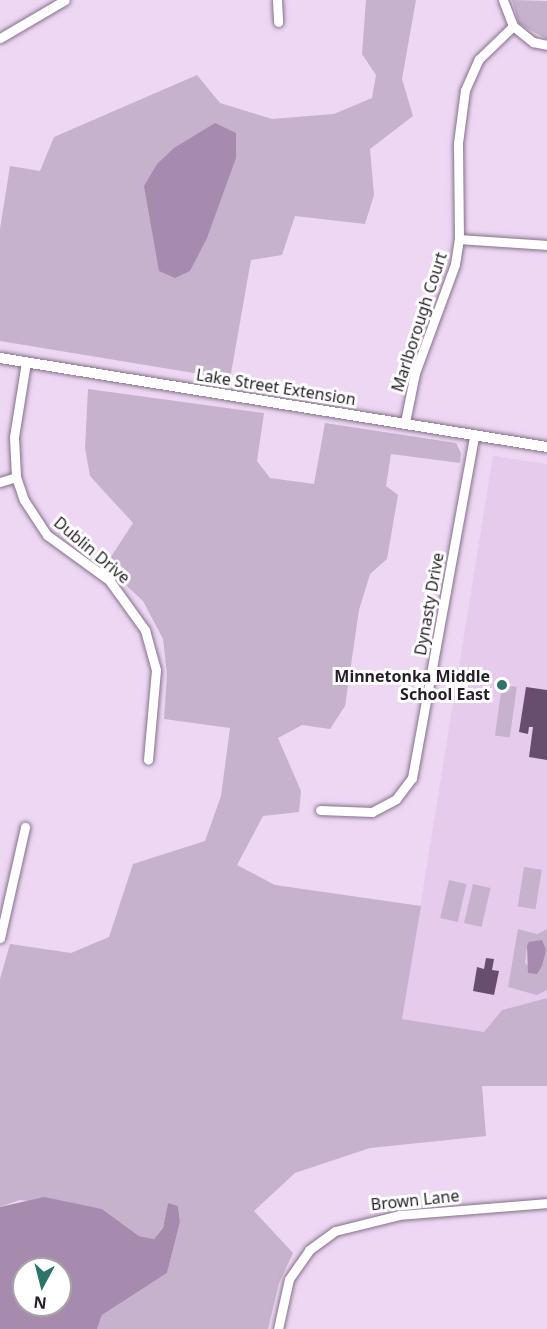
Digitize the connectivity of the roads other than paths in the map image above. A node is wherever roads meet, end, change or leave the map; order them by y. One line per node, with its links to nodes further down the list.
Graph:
1 (65, 0): 6 (street)
2 (277, 0): 4 (street)
3 (503, 0): 5 (street)
4 (278, 22)
5 (513, 26): 7 (street); 8 (street, Marlborough Court)
6 (0, 38)
7 (547, 45)
8 (459, 239): 9 (street); 12 (street, Marlborough Court)
9 (547, 245)
10 (0, 358): 11 (street, Lake Street Extension)
11 (26, 362): 12 (street, Lake Street Extension); 15 (street, Dublin Drive)
12 (405, 423): 13 (street, Lake Street Extension)
13 (474, 436): 14 (street, Lake Street Extension); 18 (street, Dynasty Drive)
14 (547, 447)
15 (16, 477): 16 (street); 17 (street, Dublin Drive)
16 (0, 482)
17 (148, 760)
18 (320, 810)
19 (25, 827): 20 (street)
20 (0, 938)
21 (547, 1203): 22 (street, Brown Lane)
22 (278, 1329)

